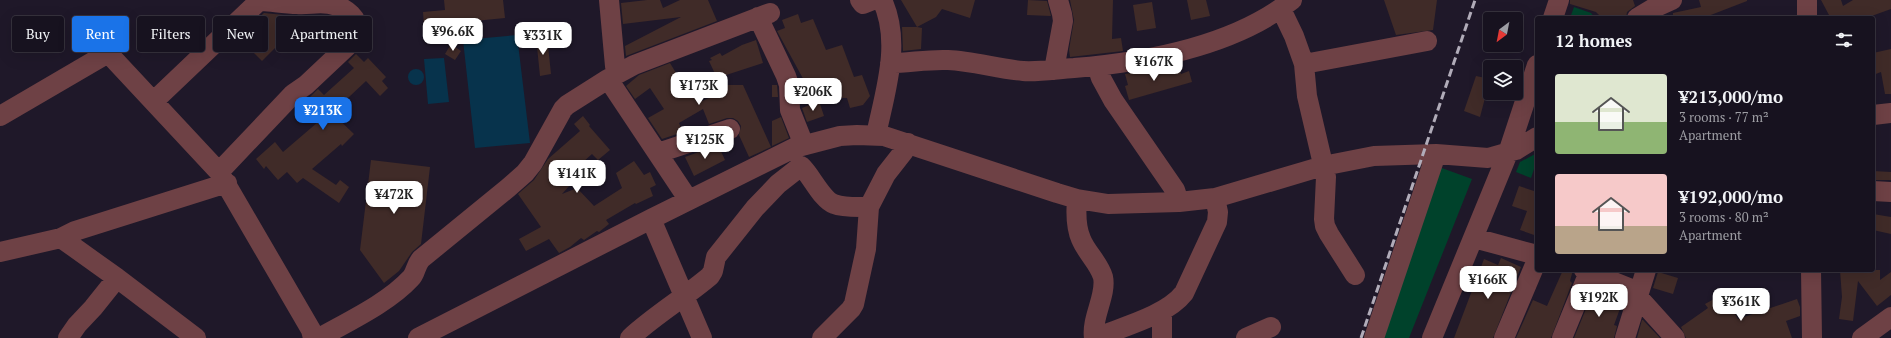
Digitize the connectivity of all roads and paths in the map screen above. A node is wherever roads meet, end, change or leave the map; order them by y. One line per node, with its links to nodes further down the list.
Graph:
1 (609, 0): 20 (street)
2 (860, 0): 3 (street)
3 (873, 0)
4 (882, 0): 15 (street)
5 (1058, 0): 18 (street)
6 (1558, 0): 11 (street)
7 (1807, 0): 13 (street)
8 (1287, 4): 16 (street); 17 (street)
9 (353, 7): 21 (street); 34 (street)
10 (1667, 7): 12 (street)
11 (1554, 16)
12 (1642, 16)
13 (1807, 16)
14 (1427, 41): 16 (street)
15 (890, 63): 18 (street); 26 (street)
16 (1304, 64): 33 (street)
17 (1097, 66): 18 (street); 40 (street)
18 (1054, 70)
19 (1535, 71): 30 (street)
20 (613, 77): 29 (street); 31 (street); 62 (street)
21 (154, 102): 24 (street); 34 (street)
22 (1891, 113): 23 (street)
23 (1875, 115)
24 (0, 116)
25 (730, 129): 31 (street)
26 (876, 135): 28 (street); 29 (street)
27 (1535, 138): 30 (street)
28 (908, 143): 38 (street); 41 (street)
29 (800, 153): 39 (street); 41 (street); 55 (street)
30 (1508, 153): 32 (street); 44 (street)
31 (658, 154): 39 (street)
32 (1436, 154): 33 (street); 70 (street)
33 (1323, 166): 37 (street); 52 (street)
34 (223, 177): 43 (street); 61 (street)
35 (1875, 191): 36 (street)
36 (1891, 192)
37 (1215, 198): 40 (street); 56 (street)
38 (1077, 199): 40 (street); 67 (street)
39 (688, 200): 42 (street)
40 (1179, 202)
41 (869, 207): 66 (street)
42 (651, 218): 55 (street); 63 (street)
43 (61, 238): 45 (street); 53 (street)
44 (1474, 238): 46 (street); 71 (street)
45 (0, 252)
46 (1535, 254)
47 (1535, 265): 72 (street)
48 (1586, 272): 73 (street)
49 (1588, 272): 54 (street)
50 (1645, 272): 54 (street)
51 (1811, 272): 76 (street)
52 (1356, 275)
53 (117, 278): 59 (street); 60 (street)
54 (1639, 295): 74 (street); 75 (street)
55 (685, 297): 64 (street); 65 (street)
56 (1162, 311): 67 (street); 68 (street)
57 (1891, 317): 77 (street)
58 (1271, 326): 69 (street)
59 (68, 338)
60 (196, 338)
61 (313, 338)
62 (319, 338)
63 (418, 338)
64 (630, 338)
65 (702, 338)
66 (822, 338)
67 (1095, 338)
68 (1162, 338)
69 (1246, 338)
70 (1374, 338)
71 (1432, 338)
72 (1504, 338)
73 (1562, 338)
74 (1625, 338)
75 (1675, 338)
76 (1812, 338)
77 (1862, 338)

